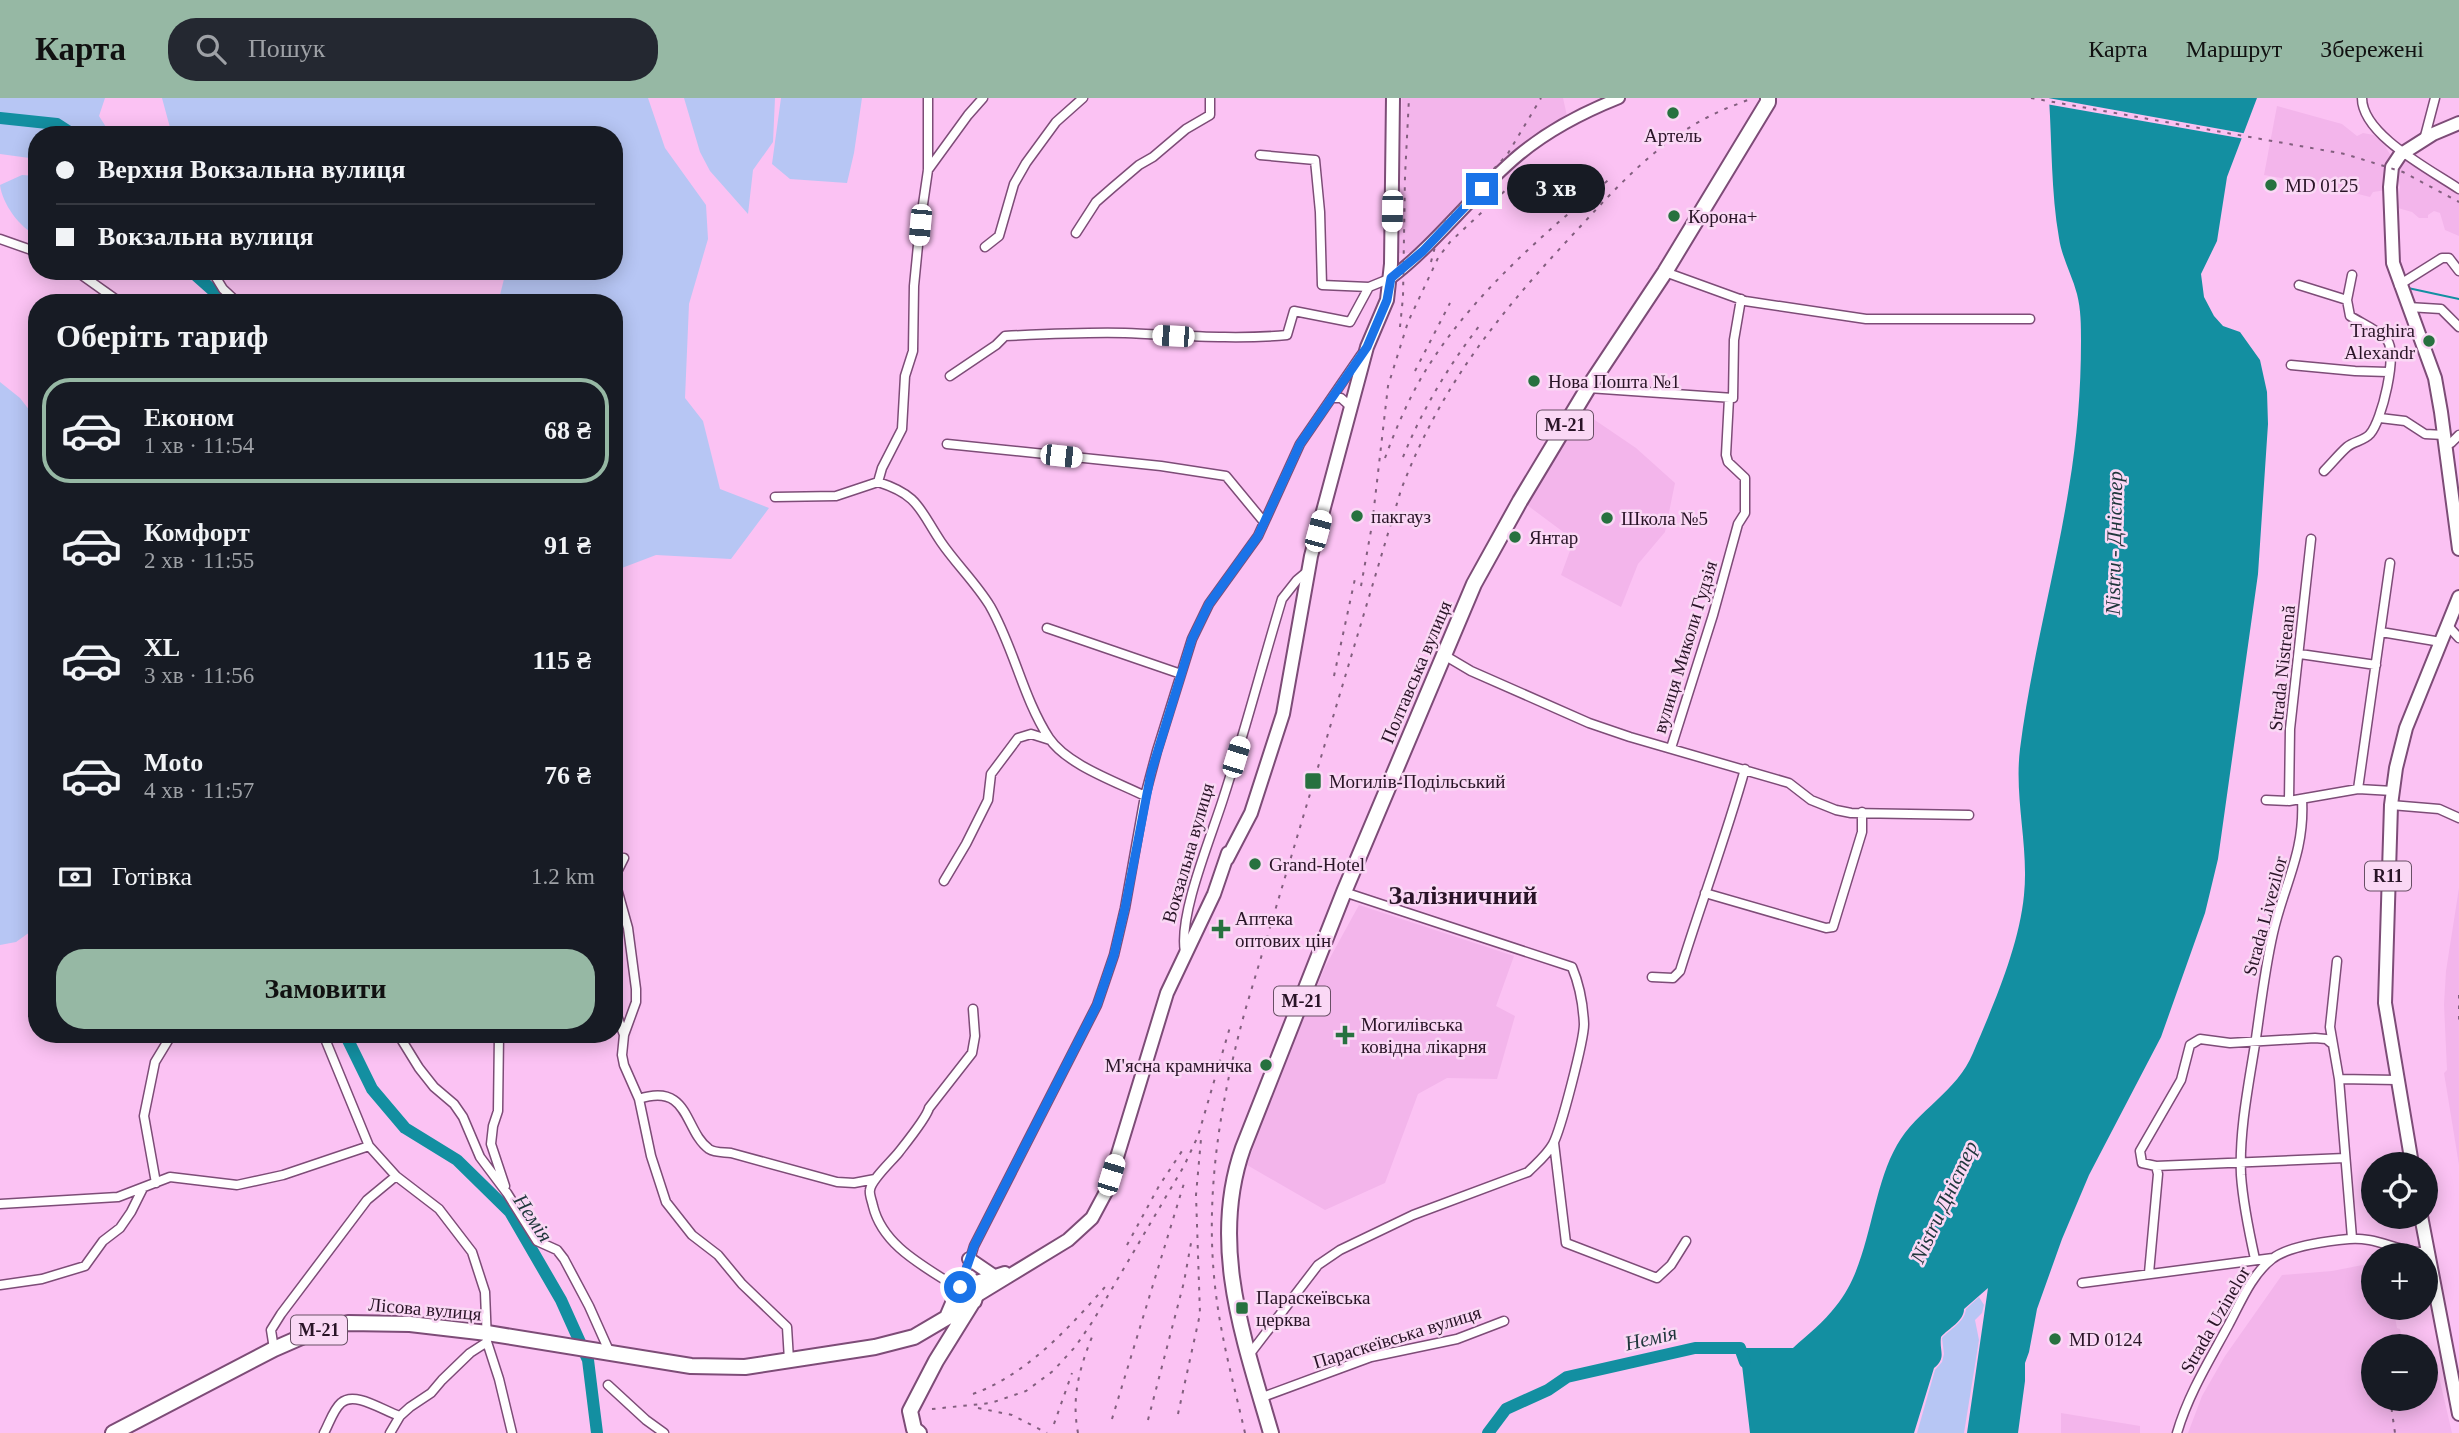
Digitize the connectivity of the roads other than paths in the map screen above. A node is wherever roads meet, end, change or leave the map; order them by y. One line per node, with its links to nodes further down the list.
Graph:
1 (928, 98): 14 (street)
2 (983, 98): 14 (street)
3 (1083, 98): 18 (street)
4 (1210, 98): 16 (street)
5 (1393, 98): 23 (main road, Вокзальна вулиця)
6 (1619, 98): 23 (main road)
7 (1768, 98): 21 (highway, Полтавська вулиця / М-21)
8 (2362, 98): 13 (street)
9 (2435, 98): 11 (street)
10 (2459, 123): 11 (main road)
11 (2424, 140): 13 (main road)
12 (1259, 155): 28 (street)
13 (2399, 157): 15 (street); 27 (main road)
14 (928, 170): 49 (street)
15 (2459, 189)
16 (1076, 233)
17 (0, 239): 19 (street)
18 (985, 247)
19 (28, 249)
20 (2459, 271): 27 (street)
21 (1665, 272): 31 (street); 40 (highway, Полтавська вулиця / М-21)
22 (2352, 275): 32 (street)
23 (1391, 278): 28 (street); 36 (main road, Вокзальна вулиця)
24 (89, 280): 29 (street)
25 (218, 280): 30 (street)
26 (2299, 285): 32 (street)
27 (2399, 285): 33 (main road)
28 (1369, 287): 39 (street)
29 (108, 294)
30 (228, 294)
31 (1741, 299): 34 (street); 42 (street, вулиця Миколи Гудзія)
32 (2347, 300): 38 (street)
33 (2408, 307): 35 (street); 46 (main road)
34 (2030, 319)
35 (2459, 327)
36 (1367, 347): 41 (street); 43 (main road, Вокзальна вулиця)
37 (2291, 365): 38 (street)
38 (2388, 372): 44 (street)
39 (950, 376)
40 (1588, 388): 42 (street); 64 (highway, Полтавська вулиця / М-21)
41 (1332, 398): 43 (street); 52 (street)
42 (1731, 398): 68 (street, вулиця Миколи Гудзія)
43 (1351, 407): 56 (main road, Вокзальна вулиця)
44 (2380, 418): 46 (street); 48 (street)
45 (2459, 435): 46 (street)
46 (2445, 440): 51 (main road)
47 (947, 443): 52 (street)
48 (2324, 471)
49 (877, 482): 50 (street); 67 (street)
50 (775, 497)
51 (2457, 518): 54 (main road)
52 (1264, 522): 66 (street)
53 (2311, 539): 63 (street, Strada Nistreană)
54 (2459, 549)
55 (2390, 563): 60 (street)
56 (1309, 570): 84 (main road, Вокзальна вулиця); 84 (street, Вокзальна вулиця)
57 (2459, 597): 58 (main road, R11)
58 (2448, 626): 61 (street); 62 (main road, R11)
59 (1047, 628): 66 (street)
60 (2381, 632): 62 (street); 65 (street)
61 (2459, 638)
62 (2441, 642): 71 (main road, R11)
63 (2300, 654): 65 (street); 75 (street, Strada Nistreană)
64 (1444, 655): 68 (street); 81 (highway, Полтавська вулиця / М-21)
65 (2376, 665): 70 (street)
66 (1181, 674): 72 (street)
67 (1050, 740): 72 (street); 80 (street)
68 (1671, 748): 69 (street)
69 (1745, 769): 77 (street); 82 (street)
70 (2358, 789): 71 (street); 73 (street)
71 (2393, 791): 76 (main road, R11)
72 (1145, 796): 114 (street)
73 (2302, 799): 75 (street); 89 (street, Strada Livezilor)
74 (2266, 800): 75 (street)
75 (2289, 801)
76 (2391, 805): 79 (street); 96 (main road, R11)
77 (1862, 812): 78 (street); 82 (street)
78 (1969, 815)
79 (2459, 818)
80 (944, 881)
81 (1344, 892): 98 (street); 128 (highway, Полтавська вулиця / М-21)
82 (1704, 892): 86 (street)
83 (623, 910): 88 (street)
84 (1185, 955): 116 (main road, Вокзальна вулиця)
85 (2337, 961): 94 (street)
86 (1652, 977)
87 (973, 1009): 105 (street)
88 (624, 1035): 97 (street)
89 (2255, 1040): 94 (street); 102 (street, Strada Livezilor); 103 (street)
90 (167, 1043): 106 (street)
91 (327, 1043): 99 (street)
92 (404, 1043): 108 (street)
93 (499, 1043): 108 (street)
94 (2331, 1043): 95 (street)
95 (2339, 1079): 96 (street); 101 (street)
96 (2396, 1080): 100 (main road, R11)
97 (639, 1099): 105 (street); 129 (street)
98 (1554, 1143): 111 (street); 128 (street)
99 (369, 1146): 104 (street); 106 (street)
100 (2410, 1152)
101 (2345, 1158): 102 (street); 110 (street)
102 (2241, 1164): 103 (street); 115 (street, Strada Livezilor)
103 (2155, 1166): 117 (street)
104 (396, 1176): 125 (street); 126 (street)
105 (875, 1179): 121 (street)
106 (156, 1183): 107 (street)
107 (143, 1188): 109 (street); 120 (street)
108 (508, 1193): 127 (street)
109 (0, 1204)
110 (2352, 1238): 112 (street, Strada Uzinelor); 113 (street, Strada Uzinelor)
111 (1686, 1241)
112 (2386, 1243)
113 (2273, 1258): 115 (street); 142 (street, Strada Uzinelor)
114 (969, 1259): 118 (main road); 121 (street)
115 (2255, 1259): 117 (street)
116 (1015, 1270): 118 (main road, Вокзальна вулиця); 121 (main road, Вокзальна вулиця)
117 (2149, 1273): 119 (street)
118 (994, 1276): 121 (main road, Вокзальна вулиця)
119 (2082, 1283)
120 (0, 1285)
121 (962, 1300): 124 (highway, М-21); 130 (highway, Вокзальна вулиця)
122 (2438, 1304): 133 (main road)
123 (1504, 1321): 132 (street, Параскеївська вулиця)
124 (914, 1337): 129 (highway, М-21); 130 (highway)
125 (487, 1338): 126 (highway, Лісова вулиця / М-21); 127 (highway, Лісова вулиця / М-21); 134 (street); 139 (street)
126 (274, 1349): 136 (highway, Лісова вулиця / М-21)
127 (610, 1353): 129 (highway, М-21)
128 (1248, 1357): 132 (highway, Полтавська вулиця / М-21)
129 (789, 1360)
130 (936, 1361): 135 (highway, Вокзальна вулиця)
131 (608, 1385): 140 (street)
132 (1260, 1398): 141 (highway, Полтавська вулиця / М-21)
133 (2459, 1414)
134 (400, 1416): 137 (street); 138 (street)
135 (915, 1432)
136 (113, 1433)
137 (324, 1433)
138 (390, 1433)
139 (512, 1433)
140 (664, 1433)
141 (1271, 1433)
142 (2176, 1433)

